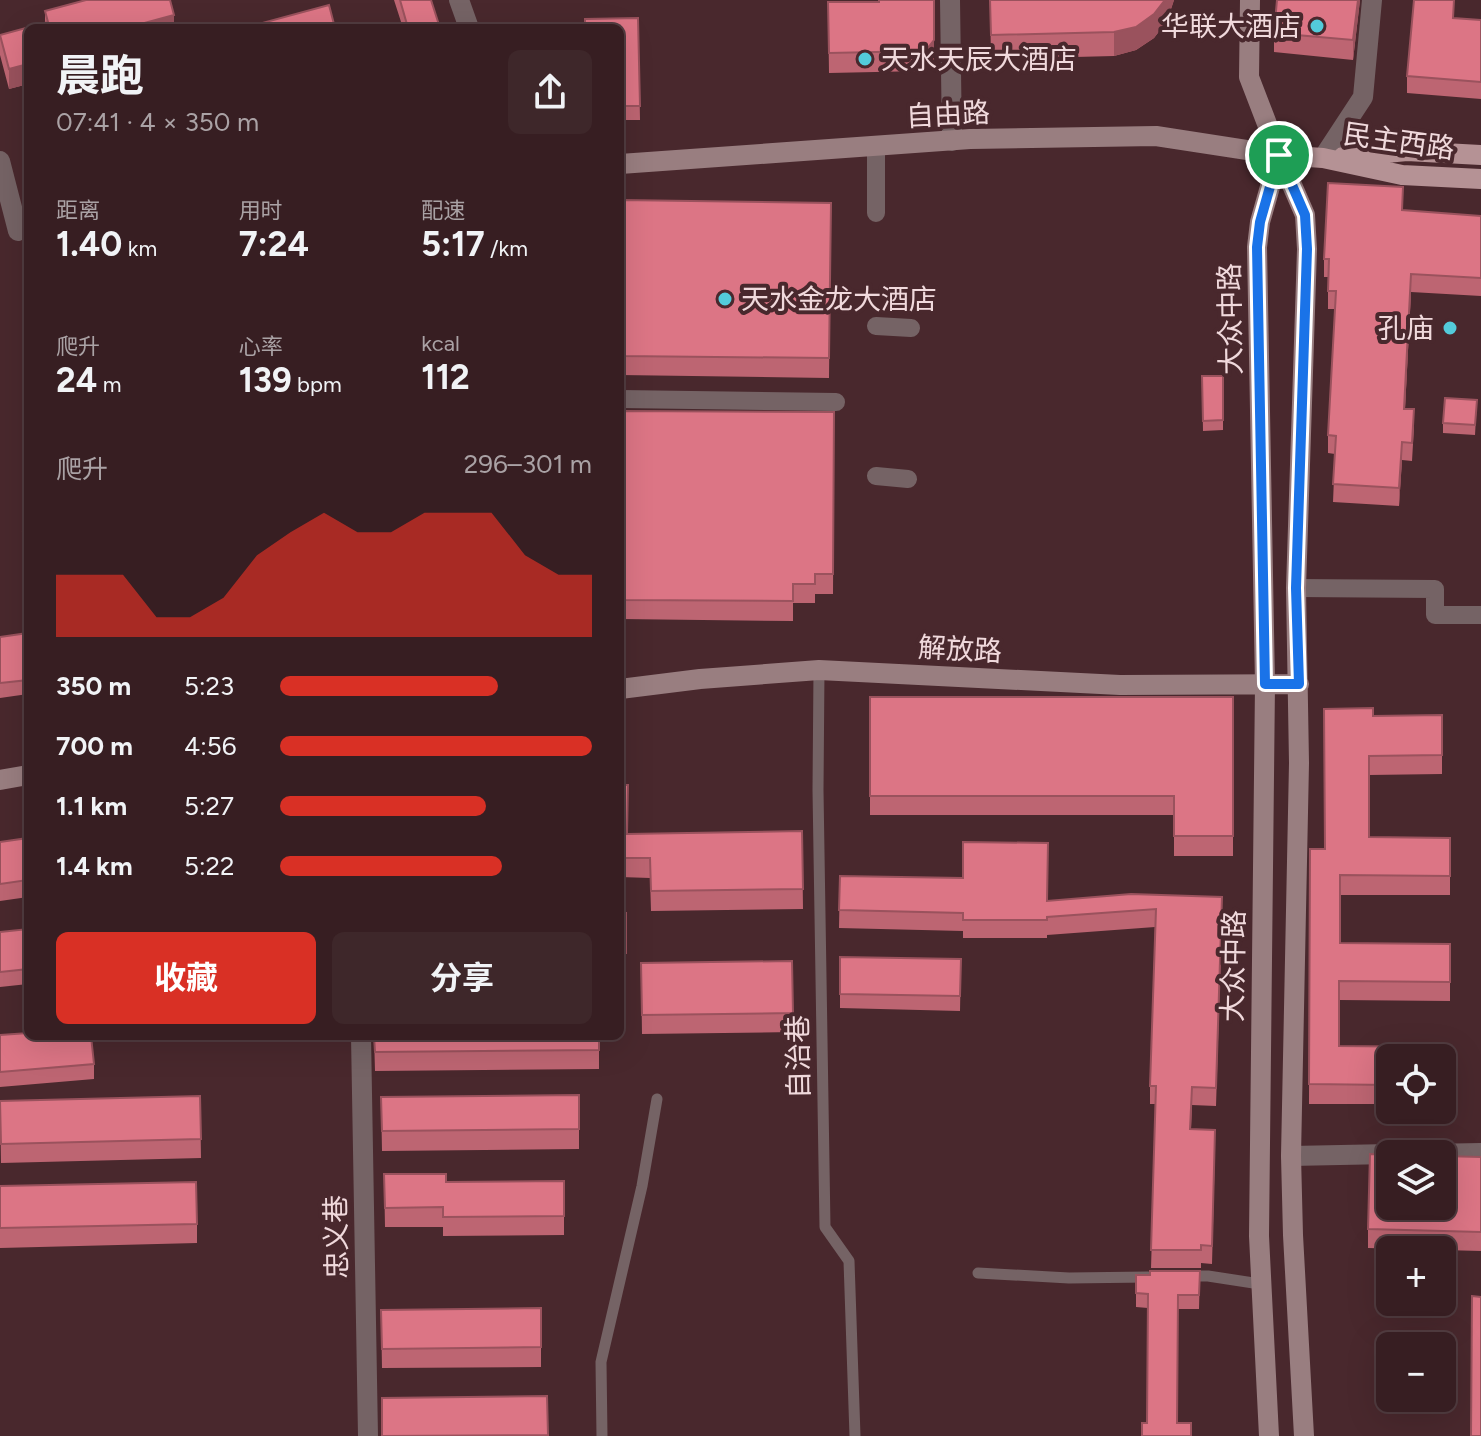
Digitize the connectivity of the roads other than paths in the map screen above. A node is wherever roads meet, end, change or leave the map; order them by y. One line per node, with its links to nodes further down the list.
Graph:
1 (459, 0): 5 (street)
2 (950, 0): 6 (street)
3 (1250, 0): 8 (main road)
4 (1372, 0): 10 (street)
5 (468, 24)
6 (952, 141): 7 (main road, 自由路); 8 (main road, 自由路)
7 (876, 146): 12 (main road, 自由路); 14 (street)
8 (1279, 155): 10 (main road); 22 (main road); 25 (main road, 大众中路)
9 (1481, 155): 10 (main road, 民主西路)
10 (1323, 158): 13 (main road, 民主西路)
11 (0, 161): 15 (street)
12 (624, 164)
13 (1481, 179)
14 (876, 213)
15 (15, 232)
16 (876, 326): 17 (street)
17 (911, 328)
18 (624, 399): 19 (street)
19 (836, 402)
20 (876, 476): 21 (street)
21 (908, 479)
22 (1296, 588): 23 (street); 26 (main road)
23 (1481, 615)
24 (819, 670): 25 (main road, 解放路); 27 (main road, 解放路); 42 (lane, 自治巷)
25 (1265, 684): 26 (main road, 解放路); 39 (main road, 大众中路)
26 (1299, 684): 35 (main road)
27 (624, 688)
28 (24, 776): 29 (main road)
29 (0, 780)
30 (361, 1040): 40 (street, 忠义巷)
31 (657, 1099): 41 (lane)
32 (1456, 1153): 33 (street)
33 (1481, 1153)
34 (1376, 1154): 35 (street)
35 (1291, 1156): 44 (main road)
36 (978, 1273): 37 (lane)
37 (1162, 1276)
38 (1177, 1276): 39 (lane)
39 (1260, 1284): 43 (main road, 大众中路)
40 (368, 1436)
41 (602, 1436)
42 (855, 1436)
43 (1269, 1436)
44 (1304, 1436)

